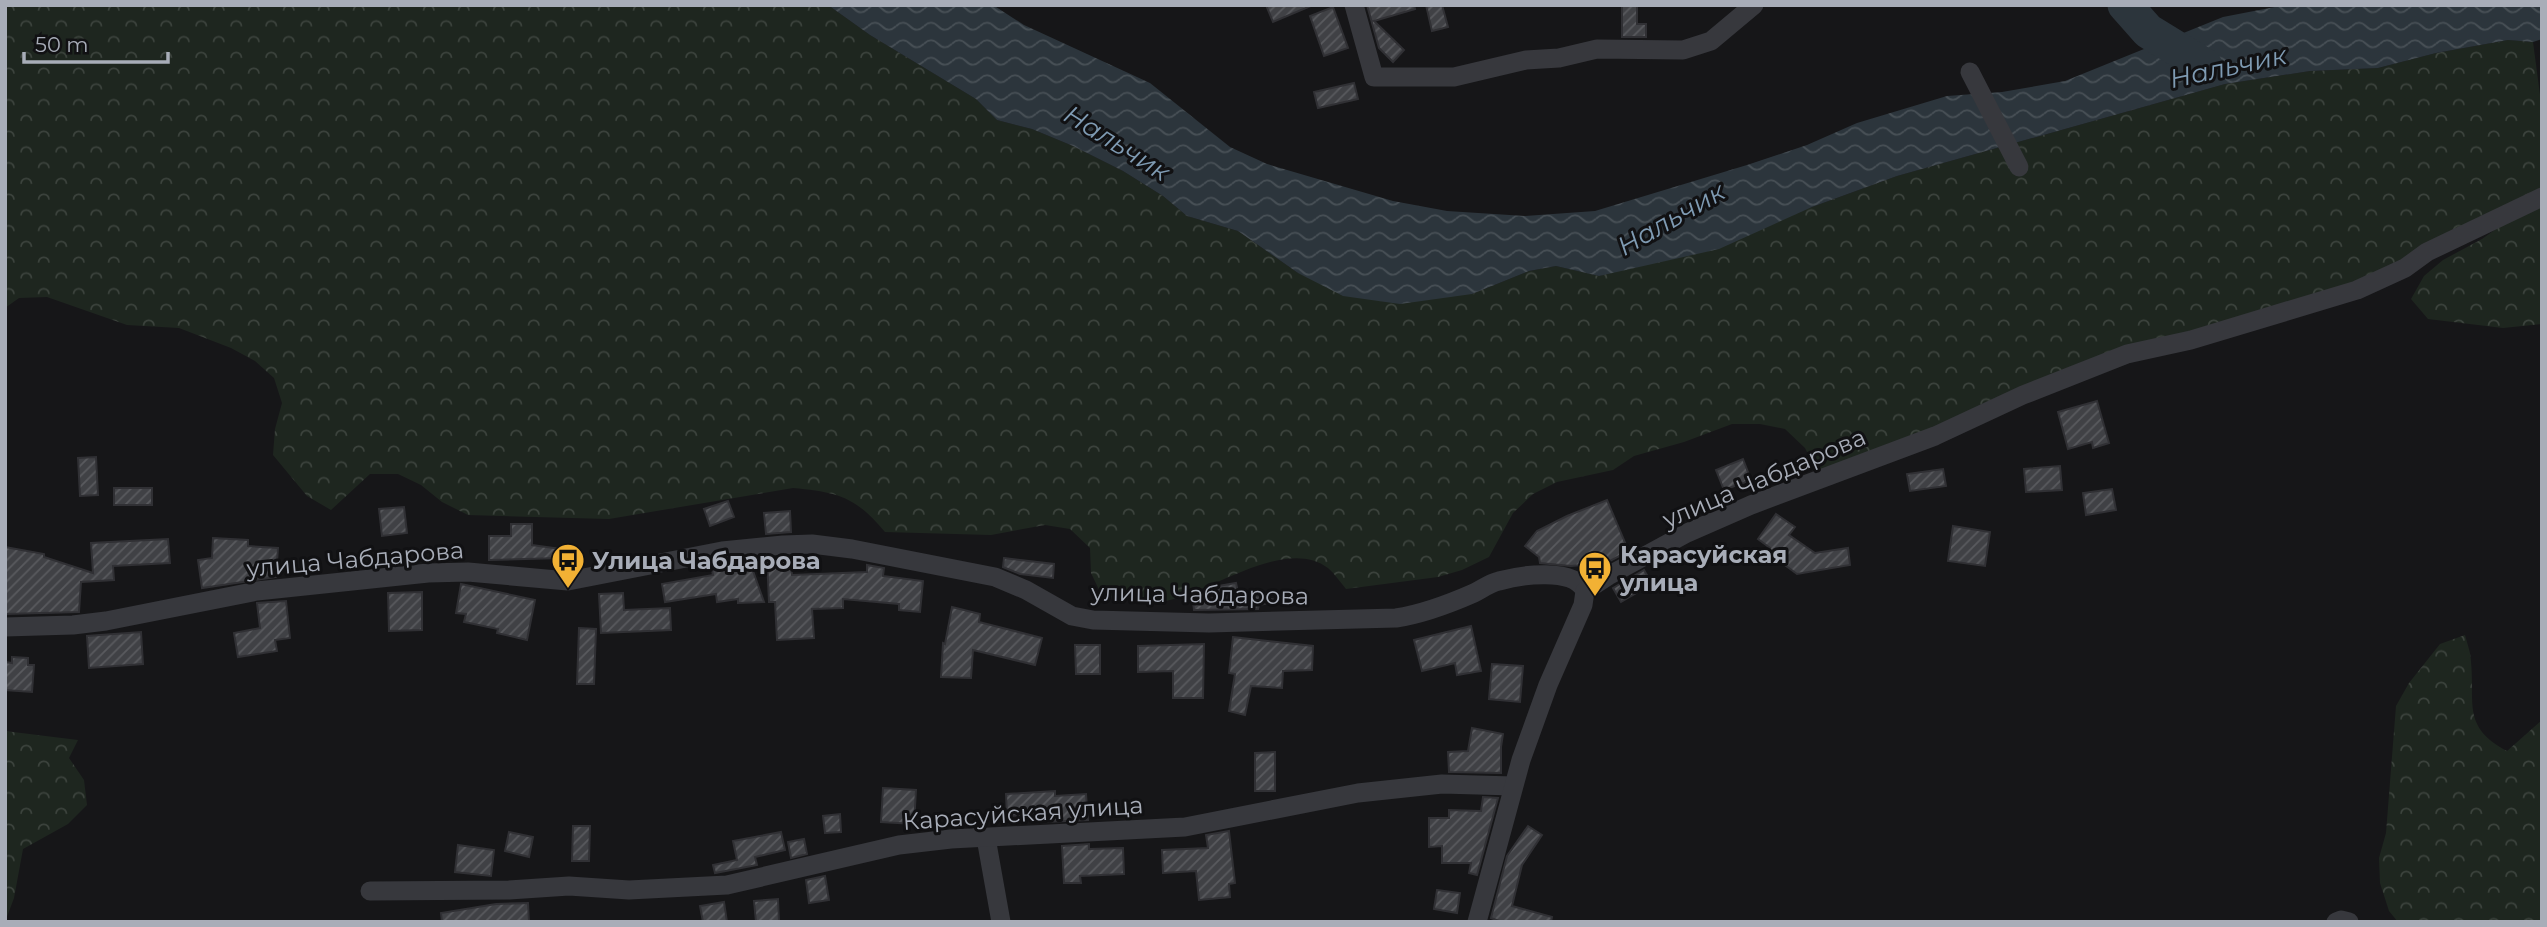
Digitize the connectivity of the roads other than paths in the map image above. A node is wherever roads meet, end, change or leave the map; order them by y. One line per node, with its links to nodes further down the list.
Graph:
1 (1354, 5): 2 (street)
2 (1754, 5)
3 (1970, 74): 4 (street)
4 (2016, 164)
5 (2542, 197): 6 (street, улица Чабдарова)
6 (1585, 591): 7 (street, улица Чабдарова); 8 (street)
7 (5, 627)
8 (1513, 786): 9 (street, Карасуйская улица); 12 (street)
9 (986, 838): 10 (street, Карасуйская улица); 11 (street)
10 (370, 891)
11 (1001, 922)
12 (1477, 922)
13 (2336, 922): 14 (street)
14 (2349, 922)

